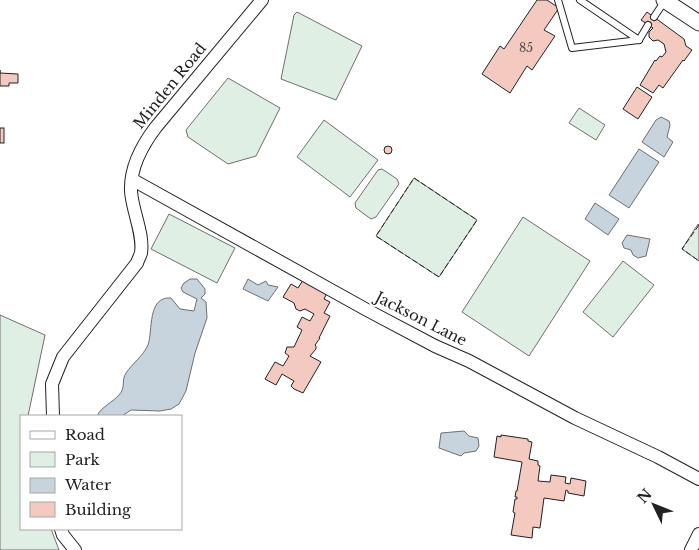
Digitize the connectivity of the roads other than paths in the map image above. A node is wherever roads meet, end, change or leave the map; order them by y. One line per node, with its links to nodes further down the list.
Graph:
1 (262, 0): 9 (street, Minden Road)
2 (558, 0): 8 (lane)
3 (580, 0): 8 (lane)
4 (665, 0): 5 (lane); 6 (street)
5 (654, 17)
6 (699, 22)
7 (648, 25): 8 (lane)
8 (639, 40)
9 (133, 180): 10 (street, Minden Road); 11 (street, Jackson Lane)
10 (53, 415)
11 (699, 480)
12 (60, 530): 14 (street)
13 (699, 534): 15 (street)
14 (75, 550)
15 (691, 550)

